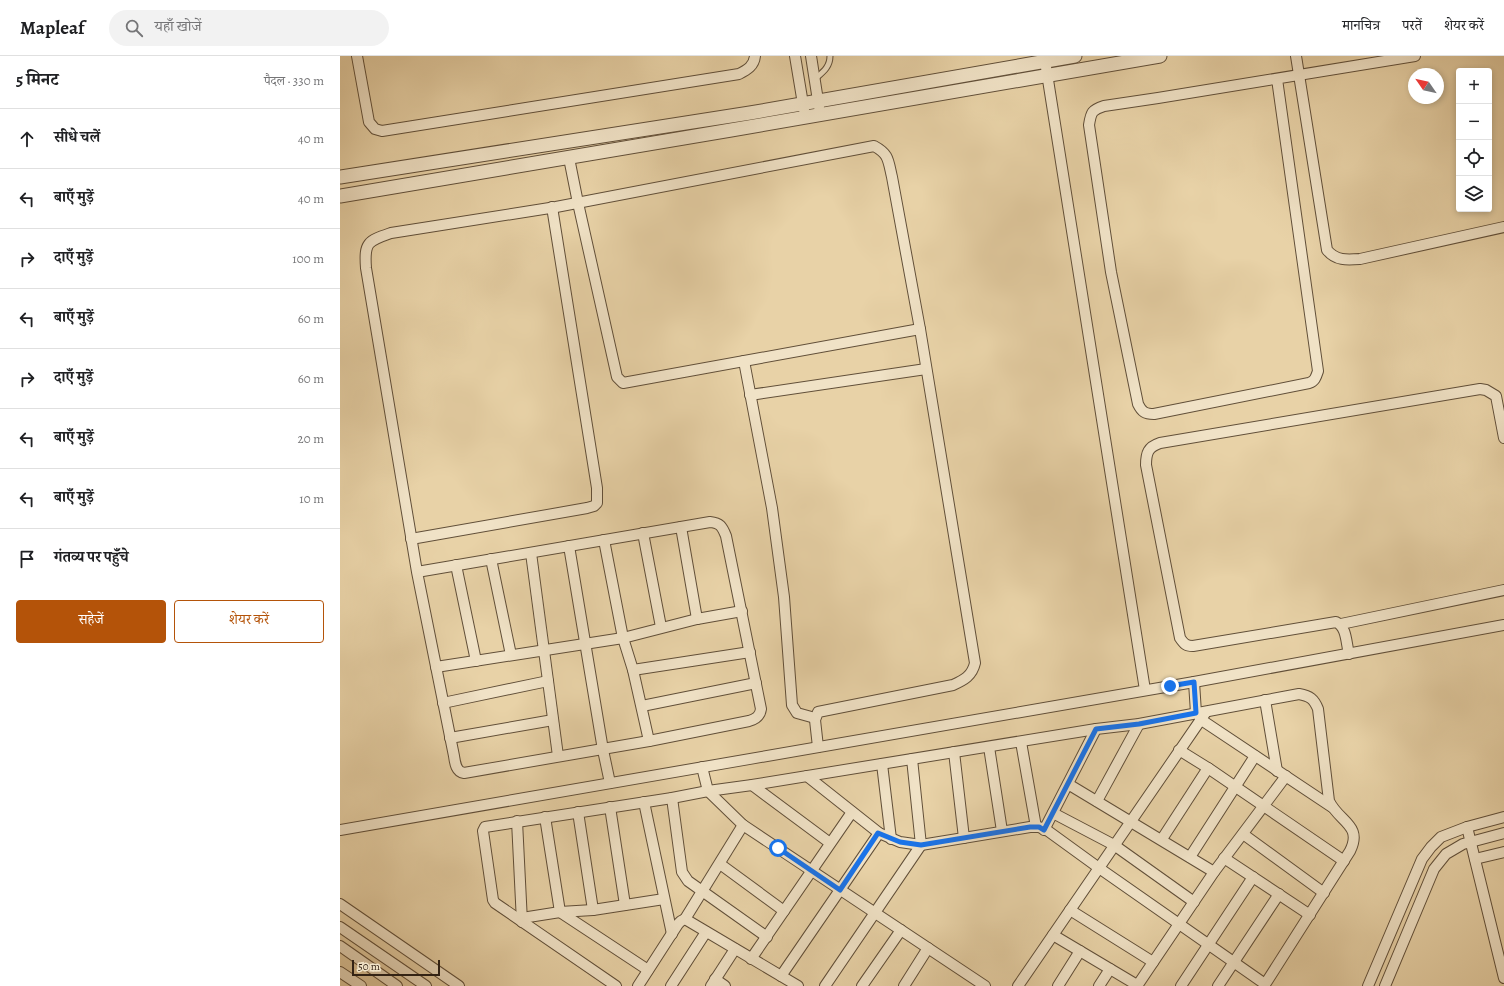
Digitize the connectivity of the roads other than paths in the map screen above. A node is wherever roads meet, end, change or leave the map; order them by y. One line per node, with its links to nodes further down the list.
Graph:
1 (357, 56): 2 (street)
2 (754, 56)
3 (795, 56): 16 (street)
4 (811, 56): 13 (street)
5 (830, 56): 13 (lane)
6 (1075, 56): 10 (street)
7 (1160, 56): 12 (street)
8 (1296, 56): 11 (street)
9 (1414, 56): 11 (street)
10 (1045, 61): 12 (street); 15 (street)
11 (1300, 75): 14 (street); 24 (street)
12 (1047, 76): 17 (street); 57 (street)
13 (815, 79): 15 (street)
14 (1277, 79): 14 (street)
15 (818, 101): 16 (street); 17 (street)
16 (803, 104): 18 (street); 20 (street)
17 (821, 115): 18 (street)
18 (805, 118): 19 (street)
19 (569, 158): 21 (street); 22 (street)
20 (340, 177)
21 (340, 196)
22 (578, 203): 23 (street); 25 (street); 26 (street)
23 (552, 207): 32 (street); 32 (street)
24 (1504, 227)
25 (920, 329): 26 (street); 27 (street)
26 (744, 361): 28 (street)
27 (926, 369): 28 (street); 62 (street)
28 (750, 395): 62 (street)
29 (1504, 438): 42 (street)
30 (681, 527): 31 (street); 40 (street); 41 (street)
31 (643, 533): 33 (street); 44 (street)
32 (411, 540): 38 (street)
33 (604, 540): 34 (street); 45 (street)
34 (569, 546): 35 (street); 46 (street)
35 (531, 552): 36 (street); 47 (street)
36 (490, 559): 37 (street); 50 (street)
37 (456, 565): 38 (street); 51 (street)
38 (417, 572): 52 (street)
39 (1504, 590): 42 (street)
40 (742, 611): 41 (street); 48 (street)
41 (697, 619): 44 (street)
42 (1341, 624): 49 (street)
43 (1504, 625): 49 (street)
44 (661, 627): 45 (street)
45 (623, 638): 46 (street); 53 (street)
46 (586, 644): 47 (street); 71 (street)
47 (544, 650): 50 (street); 54 (street)
48 (750, 652): 53 (street); 56 (street)
49 (1349, 654): 55 (street)
50 (511, 655): 51 (street)
51 (476, 661): 52 (street)
52 (436, 667): 59 (street)
53 (633, 670): 60 (street)
54 (548, 681): 59 (street); 63 (street)
55 (1194, 682): 57 (street); 61 (street)
56 (756, 683): 60 (street); 67 (street)
57 (1145, 690): 69 (street)
58 (1266, 700): 61 (street); 80 (street); 92 (street)
59 (443, 703): 66 (street)
60 (642, 706): 67 (street)
61 (1201, 715): 64 (street); 72 (street); 75 (street)
62 (815, 718): 69 (street)
63 (553, 720): 66 (street); 74 (street)
64 (1139, 724): 65 (street); 88 (street)
65 (1096, 729): 68 (street); 83 (street)
66 (450, 738): 74 (street)
67 (649, 741): 71 (street)
68 (1021, 742): 70 (street); 102 (street)
69 (818, 747): 78 (street)
70 (989, 747): 73 (street); 104 (street)
71 (603, 750): 74 (street); 82 (street)
72 (1179, 750): 79 (street); 99 (street)
73 (954, 752): 76 (street); 108 (street)
74 (558, 756)
75 (1255, 756): 80 (street); 85 (street)
76 (912, 759): 77 (street); 113 (street)
77 (882, 764): 81 (street); 109 (street)
78 (702, 767): 82 (street); 86 (street)
79 (1208, 768): 85 (street); 110 (street)
80 (1281, 774): 91 (street); 92 (street)
81 (807, 776): 84 (street); 94 (street)
82 (610, 783): 103 (street)
83 (1068, 784): 88 (street); 95 (street)
84 (752, 785): 86 (street); 112 (street)
85 (1236, 786): 91 (street); 116 (street)
86 (708, 791): 87 (street); 100 (street)
87 (672, 798): 89 (street); 126 (street)
88 (1097, 801): 99 (street)
89 (644, 802): 90 (street); 129 (street)
90 (610, 807): 93 (street); 132 (street)
91 (1264, 807): 107 (street); 119 (street)
92 (1332, 807): 119 (street)
93 (578, 812): 96 (street); 133 (street)
94 (852, 812): 105 (street); 112 (street)
95 (1053, 813): 102 (street); 114 (street)
96 (545, 817): 98 (street); 136 (street)
97 (1504, 817): 101 (street)
98 (517, 821): 140 (street); 140 (street)
99 (1131, 821): 110 (street); 114 (street)
100 (743, 825): 120 (street); 122 (street)
101 (1467, 827): 111 (street); 183 (street)
102 (1040, 828): 104 (street); 121 (street)
103 (340, 830)
104 (1002, 831): 108 (street)
105 (878, 833): 109 (street); 125 (street)
106 (1504, 833): 111 (street)
107 (1243, 834): 117 (street); 127 (street)
108 (964, 838): 113 (street)
109 (891, 839): 113 (street)
110 (1162, 839): 116 (street)
111 (1471, 842): 118 (street); 184 (street)
112 (830, 843): 122 (street)
113 (921, 845): 137 (street)
114 (1114, 845): 121 (street); 130 (street)
115 (1504, 852): 118 (street)
116 (1190, 857): 123 (street)
117 (1224, 858): 123 (street); 124 (street)
118 (1475, 859): 156 (street)
119 (1344, 861): 127 (street)
120 (720, 864): 126 (street); 135 (street)
121 (1098, 868): 134 (street); 141 (street)
122 (812, 871): 125 (street); 135 (street)
123 (1214, 872): 130 (street)
124 (1253, 877): 128 (street); 148 (street)
125 (840, 890): 137 (street); 160 (street)
126 (703, 891): 139 (street); 147 (street)
127 (1324, 893): 138 (street)
128 (1279, 894): 138 (street); 155 (street)
129 (664, 899): 132 (street); 145 (street)
130 (1194, 902): 141 (street)
131 (340, 904): 167 (street)
132 (625, 905): 133 (street)
133 (593, 910): 136 (street)
134 (1070, 910): 146 (street); 154 (street)
135 (784, 911): 147 (street)
136 (560, 912): 140 (street); 158 (street)
137 (875, 913): 143 (street); 173 (street)
138 (1310, 915): 163 (street)
139 (685, 919): 144 (street); 145 (street)
140 (522, 920): 168 (street)
141 (1180, 924): 148 (street); 154 (street)
142 (340, 927): 166 (street)
143 (901, 930): 150 (street); 174 (street)
144 (706, 932): 151 (street); 170 (street)
145 (672, 934): 158 (street)
146 (1053, 935): 152 (street); 177 (street)
147 (767, 936): 153 (street)
148 (1208, 944): 155 (street); 181 (street)
149 (340, 946): 165 (street)
150 (928, 948): 175 (street); 176 (street)
151 (735, 949): 153 (street); 162 (street)
152 (1080, 951): 157 (street); 178 (street)
153 (752, 959): 160 (street)
154 (1154, 962): 180 (street)
155 (1234, 962): 163 (street); 182 (street)
156 (1503, 967): 161 (street)
157 (1110, 969): 179 (street); 180 (street)
158 (648, 970): 169 (street)
159 (340, 972): 164 (street)
160 (781, 976): 172 (street)
161 (1504, 978)
162 (713, 983): 171 (street)
163 (1265, 985)
164 (361, 986)
165 (397, 986)
166 (426, 986)
167 (459, 986)
168 (616, 986)
169 (638, 986)
170 (670, 986)
171 (725, 986)
172 (798, 986)
173 (825, 986)
174 (862, 986)
175 (904, 986)
176 (985, 986)
177 (1018, 986)
178 (1058, 986)
179 (1099, 986)
180 (1137, 986)
181 (1181, 986)
182 (1218, 986)
183 (1368, 986)
184 (1385, 986)

